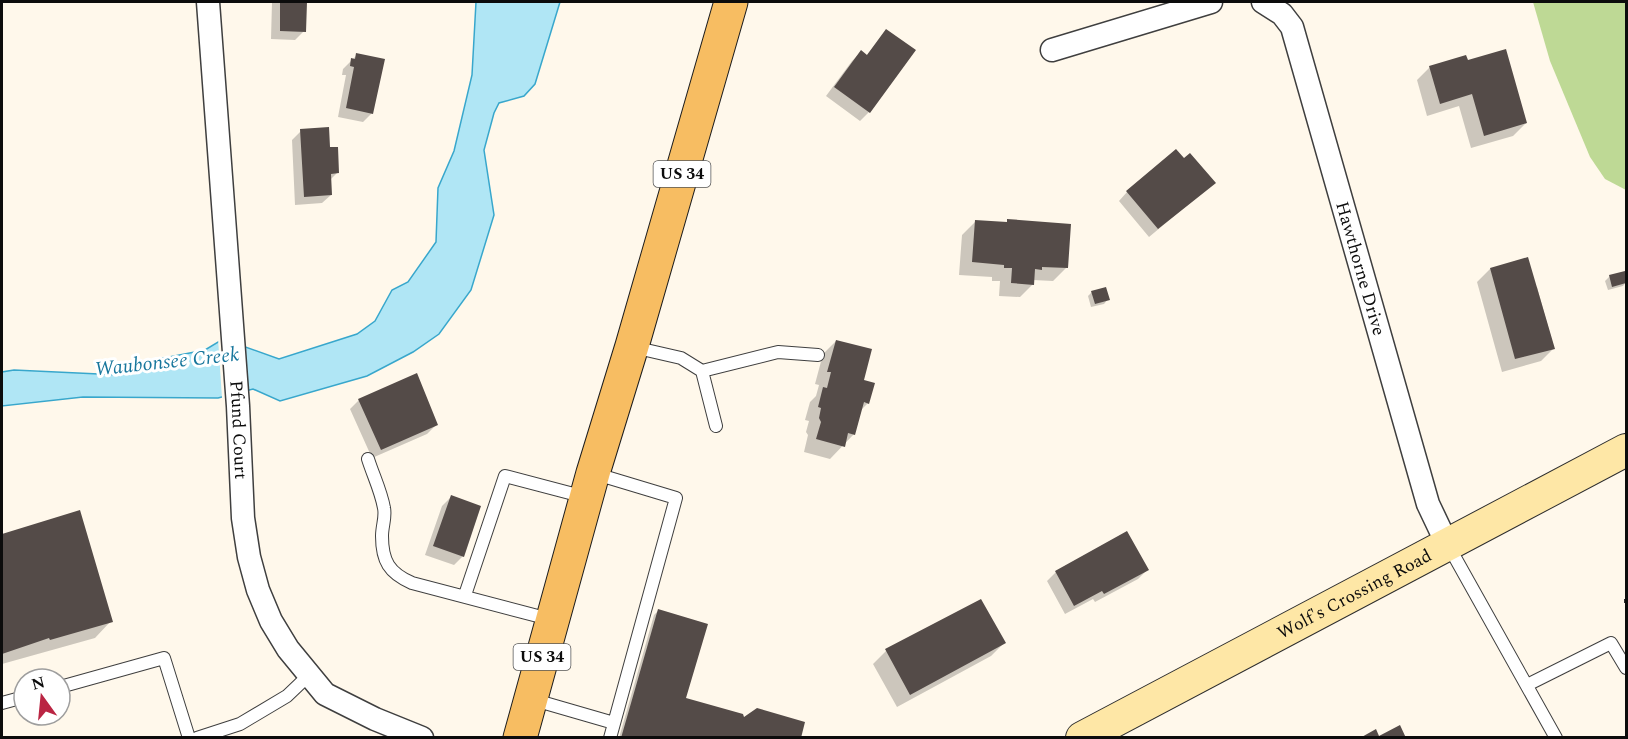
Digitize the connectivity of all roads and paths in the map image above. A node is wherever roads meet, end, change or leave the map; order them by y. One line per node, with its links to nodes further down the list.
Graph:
1 (208, 2): 17 (street, Pfund Court)
2 (731, 2): 6 (main road, US 34)
3 (1212, 2): 5 (street)
4 (1263, 2): 13 (street, Hawthorne Drive)
5 (1052, 50)
6 (632, 346): 8 (lane); 12 (main road, US 34)
7 (818, 355): 8 (lane)
8 (702, 371): 9 (lane)
9 (716, 426)
10 (1626, 450): 13 (main road, Wolf's Crossing Road)
11 (368, 459): 14 (lane)
12 (590, 485): 14 (lane); 15 (main road, US 34); 21 (lane)
13 (1447, 544): 19 (lane); 27 (main road, Wolf's Crossing Road)
14 (465, 596): 15 (lane)
15 (553, 620): 20 (main road, US 34)
16 (1626, 668): 19 (lane)
17 (309, 675): 23 (lane); 24 (street, Pfund Court)
18 (72, 684): 22 (lane)
19 (1527, 685): 28 (lane)
20 (530, 699): 21 (lane); 25 (main road, US 34)
21 (614, 723): 26 (lane)
22 (189, 738)
23 (197, 738)
24 (422, 738)
25 (520, 738)
26 (610, 738)
27 (1082, 738)
28 (1556, 738)

